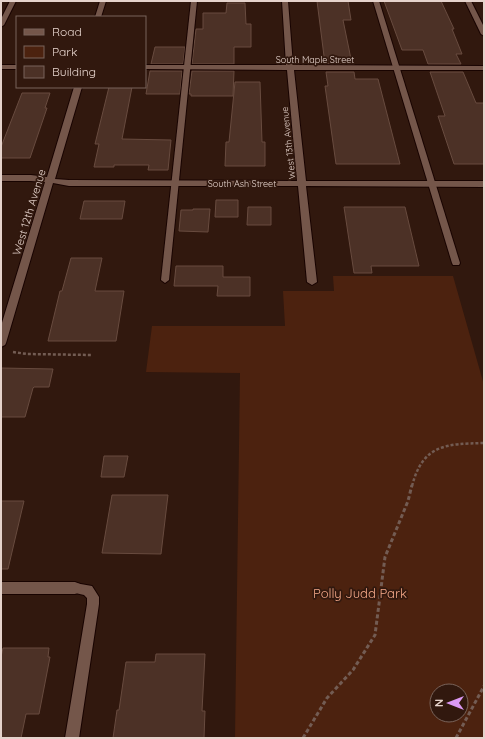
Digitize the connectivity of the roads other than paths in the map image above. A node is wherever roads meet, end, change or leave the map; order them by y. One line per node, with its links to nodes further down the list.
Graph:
1 (13, 1): 8 (lane)
2 (103, 1): 7 (street)
3 (194, 1): 13 (lane)
4 (285, 1): 14 (street, West 13th Avenue)
5 (376, 1): 15 (lane)
6 (468, 1): 9 (street)
7 (98, 16)
8 (1, 25)
9 (484, 34)
10 (1, 67): 11 (street)
11 (16, 67)
12 (146, 67): 13 (street, South Maple Street)
13 (187, 67): 14 (street, South Maple Street); 20 (lane)
14 (290, 68): 15 (street, South Maple Street); 21 (street, West 13th Avenue)
15 (397, 68): 16 (street, South Maple Street); 22 (lane)
16 (484, 68)
17 (78, 88): 19 (street, West 12th Avenue)
18 (1, 178): 19 (street, South Ash Street)
19 (51, 179): 20 (street, South Ash Street); 27 (street, West 12th Avenue)
20 (175, 183): 21 (street, South Ash Street); 25 (lane)
21 (302, 183): 22 (street, South Ash Street); 26 (street, West 13th Avenue)
22 (430, 184): 23 (street, South Ash Street); 24 (lane)
23 (484, 184)
24 (456, 263)
25 (165, 280)
26 (312, 282)
27 (1, 343)
28 (1, 588): 29 (street)
29 (75, 588): 30 (lane)
30 (72, 738)

